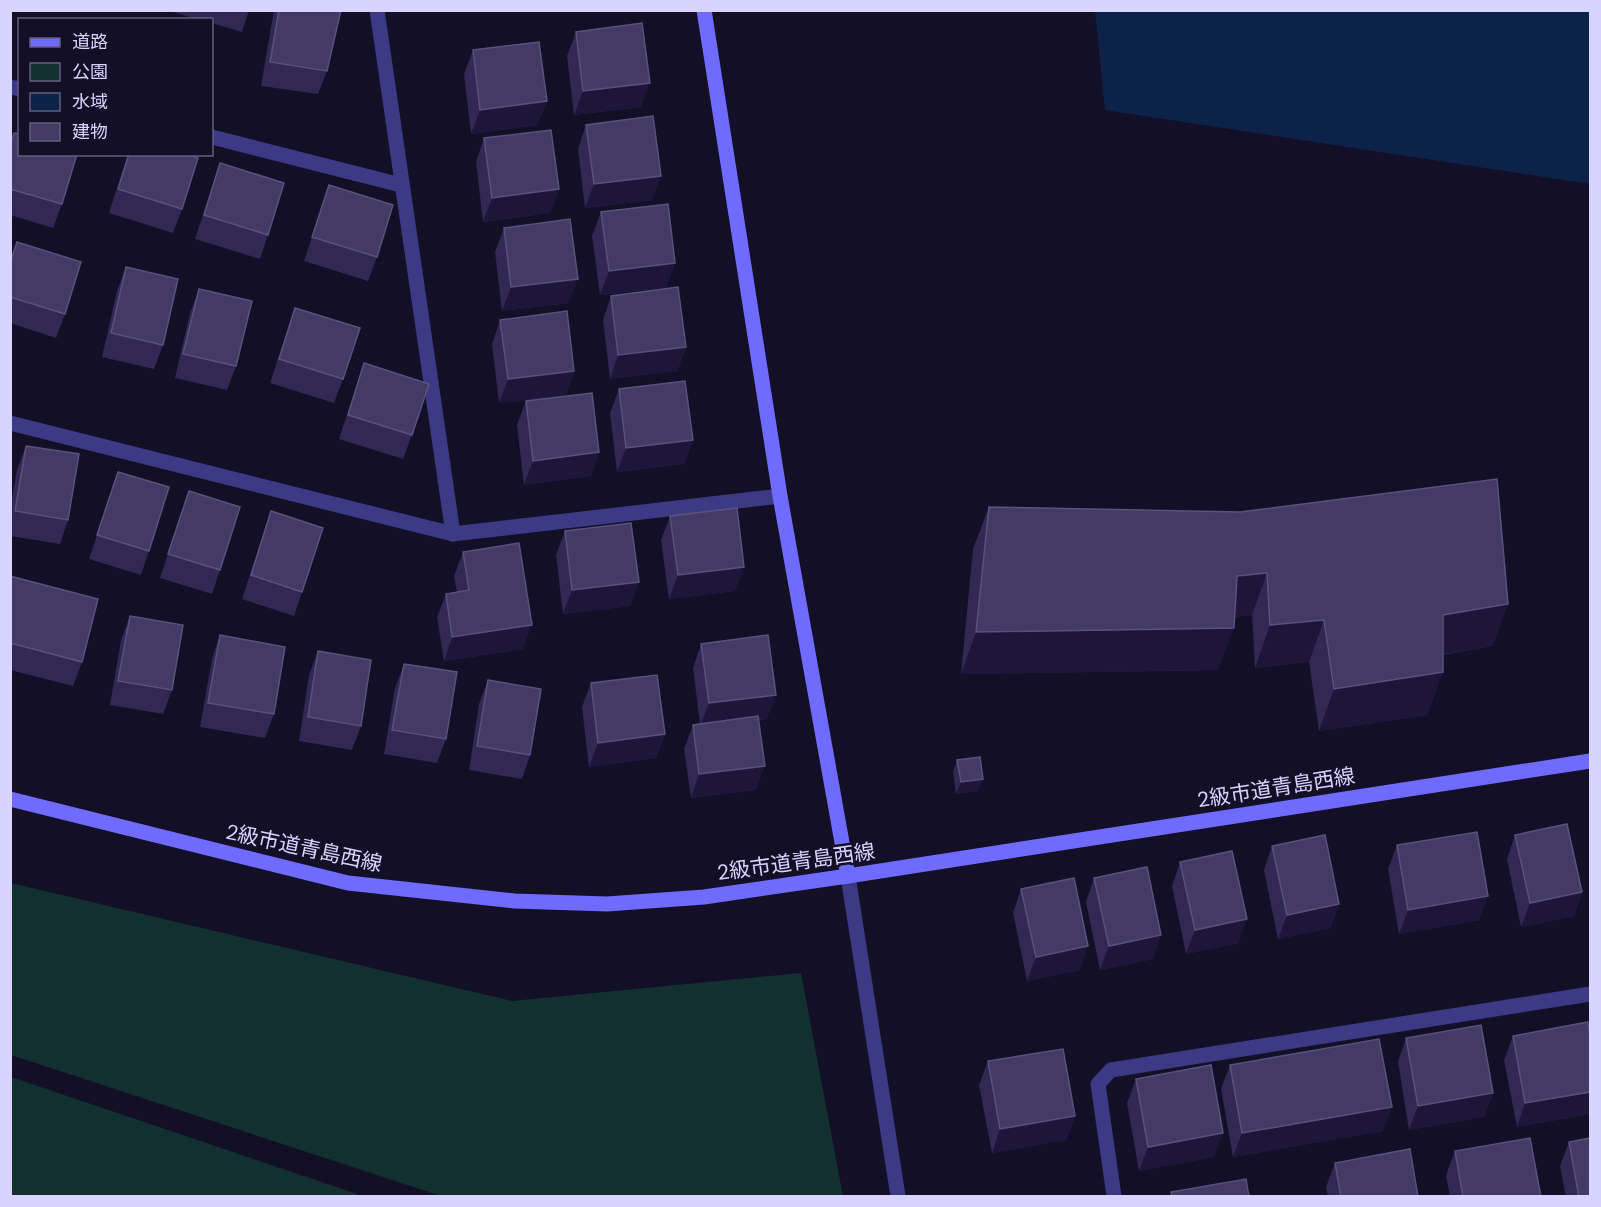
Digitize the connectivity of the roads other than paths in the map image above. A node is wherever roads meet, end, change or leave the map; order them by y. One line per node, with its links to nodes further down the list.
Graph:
1 (377, 10): 4 (street)
2 (704, 10): 6 (street)
3 (213, 137): 4 (street)
4 (402, 185): 7 (street)
5 (10, 423): 7 (street)
6 (780, 496): 7 (street); 10 (street)
7 (453, 534)
8 (1590, 761): 10 (street, 2級市道青島西線)
9 (10, 799): 10 (street, 2級市道青島西線)
10 (848, 876): 12 (street)
11 (1590, 994): 13 (street)
12 (898, 1197)
13 (1114, 1197)

